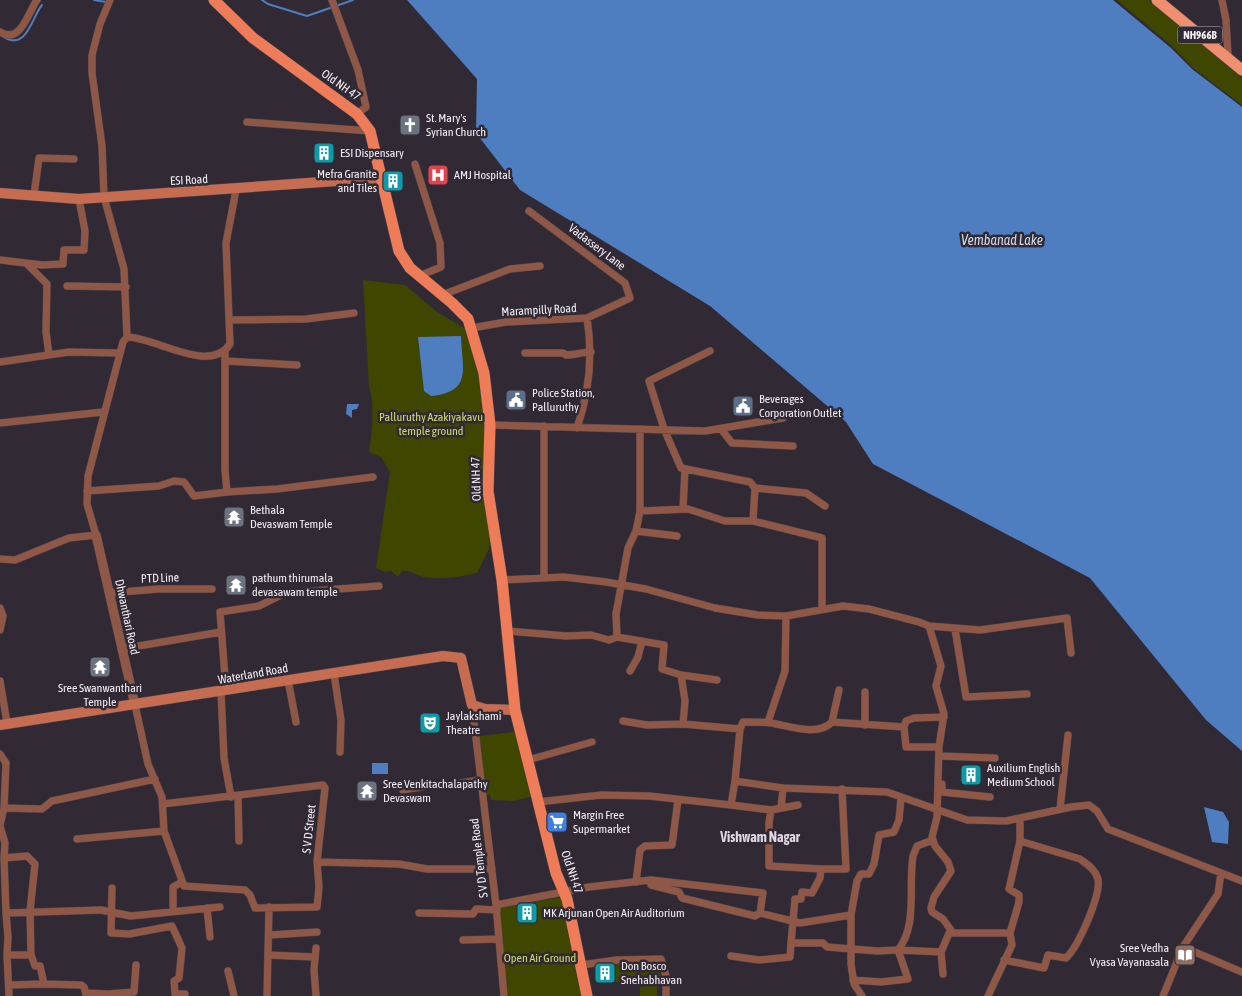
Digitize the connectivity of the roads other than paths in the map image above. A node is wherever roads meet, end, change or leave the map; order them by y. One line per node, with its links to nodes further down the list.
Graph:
1 (36, 0): 7 (street)
2 (214, 0): 10 (main road, Old NH 47)
3 (332, 0): 10 (street)
4 (1158, 0): 8 (highway, NH966B)
5 (1222, 0): 8 (street)
6 (110, 2): 19 (street)
7 (0, 32)
8 (1228, 56): 9 (highway, NH966B)
9 (1242, 70)
10 (357, 114): 12 (main road, Old NH 47)
11 (247, 122): 12 (street)
12 (370, 131): 15 (main road, Old NH 47)
13 (74, 159): 18 (street)
14 (415, 164): 25 (street)
15 (380, 178): 16 (main road, ESI Road); 25 (main road, Old NH 47)
16 (236, 190): 19 (main road, ESI Road); 31 (street)
17 (0, 193): 18 (main road, ESI Road)
18 (34, 195): 20 (main road, ESI Road)
19 (104, 197): 20 (main road, ESI Road); 27 (street)
20 (79, 199): 23 (street)
21 (529, 211): 30 (street, Vadassery Lane)
22 (0, 260): 23 (street)
23 (27, 264): 39 (street)
24 (540, 266): 28 (street)
25 (420, 276): 28 (main road, Old NH 47)
26 (67, 286): 27 (street)
27 (126, 287): 33 (street)
28 (442, 295): 32 (main road, Old NH 47)
29 (354, 313): 31 (street)
30 (587, 318): 32 (street, Marampilly Road); 35 (street, Marampilly Road)
31 (229, 320): 34 (street)
32 (472, 328): 46 (main road, Old NH 47)
33 (126, 337): 34 (street); 38 (street)
34 (225, 352): 41 (street)
35 (591, 352): 37 (street); 48 (street, Marampilly Road)
36 (710, 352): 50 (street)
37 (526, 353)
38 (119, 354): 39 (street); 43 (street)
39 (48, 355): 40 (street)
40 (1, 360)
41 (225, 361): 42 (street); 57 (street)
42 (297, 365)
43 (103, 412): 45 (street); 56 (street)
44 (784, 418): 51 (street)
45 (0, 423)
46 (490, 426): 47 (street); 67 (main road, Old NH 47)
47 (544, 426): 48 (street); 66 (street)
48 (577, 428): 49 (street)
49 (640, 429): 50 (street); 60 (street)
50 (664, 429): 51 (street); 53 (street)
51 (720, 430): 52 (street)
52 (793, 446)
53 (684, 469): 55 (street); 59 (street)
54 (373, 476): 57 (street)
55 (755, 488): 58 (street); 61 (street)
56 (87, 491): 57 (street); 63 (street)
57 (227, 492)
58 (825, 506)
59 (684, 509): 60 (street); 61 (street)
60 (640, 511): 62 (street)
61 (753, 521): 73 (street)
62 (636, 531): 64 (street); 68 (street)
63 (96, 535): 65 (street); 71 (street, Dhwanthari Road)
64 (677, 536)
65 (0, 559)
66 (544, 578): 67 (street); 68 (street)
67 (502, 580): 78 (main road, Old NH 47)
68 (623, 585): 74 (street); 80 (street)
69 (379, 586): 79 (street)
70 (212, 589): 71 (street, PTD Line)
71 (109, 592): 82 (street, Dhwanthari Road)
72 (0, 608): 77 (street)
73 (822, 609): 74 (street); 75 (street)
74 (786, 616): 100 (street)
75 (929, 626): 76 (street); 97 (street)
76 (955, 629): 83 (street); 93 (street)
77 (0, 630)
78 (507, 631): 80 (street); 96 (main road, Old NH 47)
79 (221, 632): 82 (street); 91 (street)
80 (617, 637): 81 (street)
81 (642, 641): 84 (street); 86 (street)
82 (120, 649): 94 (street, Dhwanthari Road)
83 (1071, 653)
84 (630, 670)
85 (334, 674): 87 (main road, Waterland Road); 95 (main road, Waterland Road); 110 (street)
86 (681, 675): 88 (street); 103 (street)
87 (288, 680): 91 (main road, Waterland Road); 99 (street)
88 (717, 680)
89 (0, 681): 102 (street)
90 (839, 690): 101 (street)
91 (223, 692): 94 (main road, Waterland Road); 121 (street)
92 (865, 692): 104 (street)
93 (1028, 694)
94 (135, 705): 102 (main road, Waterland Road); 115 (street)
95 (472, 705): 96 (main road); 116 (street, S V D Temple Road)
96 (515, 710): 114 (main road, Old NH 47)
97 (944, 717): 105 (street); 109 (street)
98 (623, 721): 103 (street)
99 (296, 722)
100 (768, 722): 101 (street); 106 (street)
101 (832, 722): 104 (street)
102 (4, 724)
103 (683, 724): 106 (street)
104 (865, 726): 105 (street)
105 (904, 728): 109 (street)
106 (740, 729): 117 (street)
107 (1068, 735): 132 (street)
108 (592, 742): 114 (street)
109 (939, 747): 112 (street)
110 (340, 752)
111 (0, 754): 129 (street)
112 (941, 756): 113 (street); 122 (street); 131 (street)
113 (995, 758)
114 (528, 760): 125 (main road, Old NH 47)
115 (155, 779): 126 (street); 129 (street)
116 (480, 780): 120 (street); 144 (street, S V D Temple Road)
117 (735, 781): 118 (street); 127 (street)
118 (783, 788): 119 (street); 130 (street)
119 (842, 789): 123 (street); 143 (street)
120 (402, 791)
121 (235, 796): 126 (street, S V D Street); 139 (street); 142 (street, S V D Street)
122 (990, 797)
123 (901, 798): 131 (street); 162 (street)
124 (678, 800): 125 (street); 127 (street); 149 (street)
125 (538, 802): 151 (main road, Old NH 47)
126 (163, 804): 136 (street)
127 (730, 805): 133 (street)
128 (798, 805): 130 (street)
129 (4, 808): 135 (street)
130 (781, 808): 133 (street)
131 (937, 809): 134 (street); 138 (street)
132 (1060, 809): 134 (street); 145 (street)
133 (771, 810): 143 (street)
134 (1020, 818): 140 (street)
135 (0, 826): 141 (street)
136 (164, 831): 137 (street); 148 (street)
137 (77, 838)
138 (933, 840): 164 (street); 175 (street)
139 (239, 841)
140 (1020, 841): 166 (street); 182 (street)
141 (4, 858): 156 (street); 158 (street)
142 (317, 862): 144 (street, S V D Street); 155 (street)
143 (821, 868): 163 (street)
144 (492, 869): 153 (street, S V D Temple Road)
145 (1221, 873): 147 (street); 172 (street)
146 (651, 880): 149 (street); 161 (street); 161 (street)
147 (1242, 881)
148 (182, 882): 155 (street); 157 (street)
149 (636, 882): 151 (street)
150 (112, 888): 159 (street)
151 (563, 892): 153 (street); 184 (main road, Old NH 47)
152 (220, 907): 154 (street)
153 (497, 907): 160 (street); 169 (street, S V D Temple Road)
154 (207, 908): 157 (street); 168 (street)
155 (269, 908): 167 (street)
156 (30, 911): 158 (street); 159 (street); 178 (street)
157 (173, 911): 159 (street)
158 (6, 912): 177 (street)
159 (112, 913): 192 (street)
160 (419, 913)
161 (760, 913): 163 (street)
162 (851, 915): 163 (street); 174 (street)
163 (794, 921): 171 (street)
164 (950, 931): 166 (street); 176 (street)
165 (317, 932): 167 (street)
166 (1010, 933): 182 (street)
167 (270, 935): 179 (street)
168 (210, 937)
169 (499, 939): 170 (street); 198 (street, S V D Temple Road)
170 (463, 940)
171 (791, 943): 174 (street); 180 (street)
172 (1183, 947): 186 (street); 203 (street)
173 (316, 948): 181 (street)
174 (851, 948): 175 (street); 188 (street)
175 (898, 950): 176 (street); 188 (street)
176 (942, 952): 187 (street)
177 (6, 955): 178 (street); 190 (street)
178 (31, 955): 189 (street)
179 (268, 956): 181 (street); 196 (street)
180 (731, 956)
181 (314, 957): 197 (street)
182 (1004, 960): 202 (street)
183 (136, 965): 193 (street)
184 (581, 965): 199 (main road, Old NH 47); 200 (street)
185 (228, 972): 195 (street)
186 (1242, 972)
187 (943, 974)
188 (853, 980): 201 (street)
189 (44, 984): 190 (street); 191 (street)
190 (9, 985): 194 (street)
191 (86, 994): 193 (street)
192 (185, 994)
193 (107, 995)
194 (9, 996)
195 (234, 996)
196 (267, 996)
197 (316, 996)
198 (504, 996)
199 (587, 996)
200 (666, 996)
201 (862, 996)
202 (988, 996)
203 (1163, 996)

